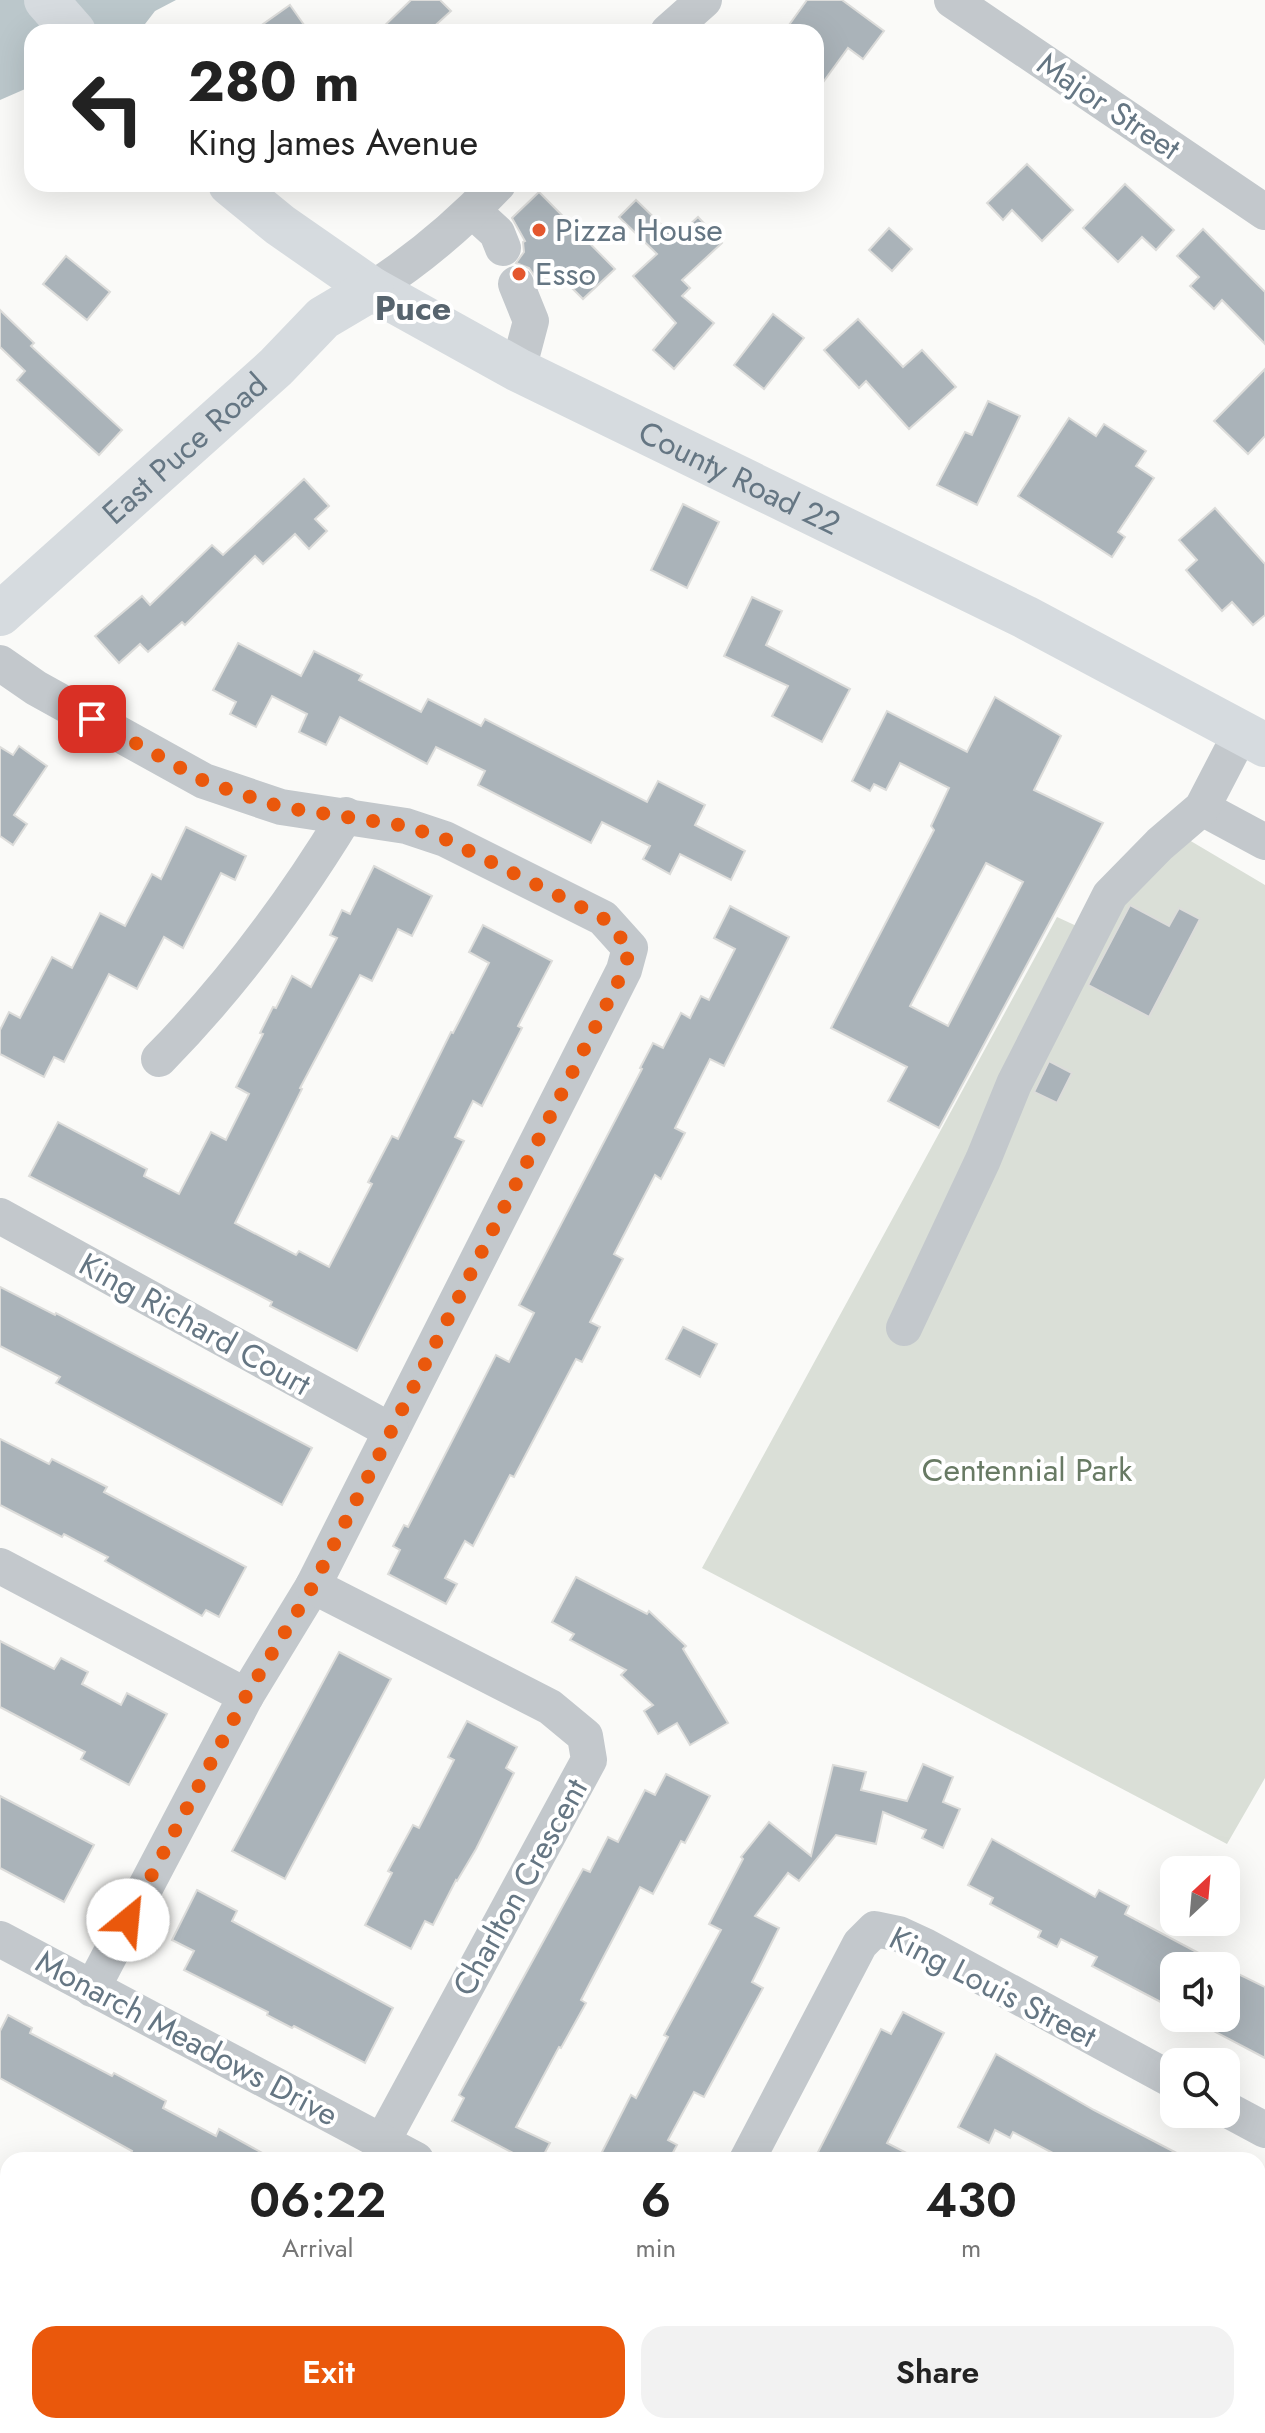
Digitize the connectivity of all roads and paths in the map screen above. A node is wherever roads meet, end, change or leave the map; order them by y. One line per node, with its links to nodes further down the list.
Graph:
1 (46, 0): 4 (main road)
2 (704, 0): 5 (street)
3 (952, 0): 9 (street, Major Street)
4 (67, 24)
5 (677, 24)
6 (240, 192): 12 (main road, County Road 22)
7 (491, 192): 8 (street)
8 (473, 211): 10 (street); 12 (street)
9 (1265, 212)
10 (503, 248)
11 (516, 284): 13 (street)
12 (372, 289): 13 (main road, County Road 22); 14 (main road, East Puce Road)
13 (518, 370): 16 (main road, County Road 22)
14 (0, 614)
15 (0, 663): 18 (street)
16 (1253, 738): 17 (street)
17 (1202, 808): 19 (street); 22 (street)
18 (346, 815): 20 (street); 23 (street)
19 (1265, 842)
20 (159, 1059)
21 (0, 1216): 23 (street, King Richard Court)
22 (904, 1328)
23 (391, 1431): 25 (street)
24 (0, 1566): 26 (street)
25 (313, 1586): 26 (street); 32 (street, Charlton Crescent)
26 (246, 1696): 28 (street)
27 (0, 1939): 28 (street, Monarch Meadows Drive)
28 (92, 1989): 32 (street, Monarch Meadows Drive)
29 (1160, 2073): 34 (street, King Louis Street)
30 (1240, 2117): 31 (street)
31 (1265, 2130)
32 (382, 2142): 33 (street, Monarch Meadows Drive)
33 (401, 2152)
34 (751, 2152)

